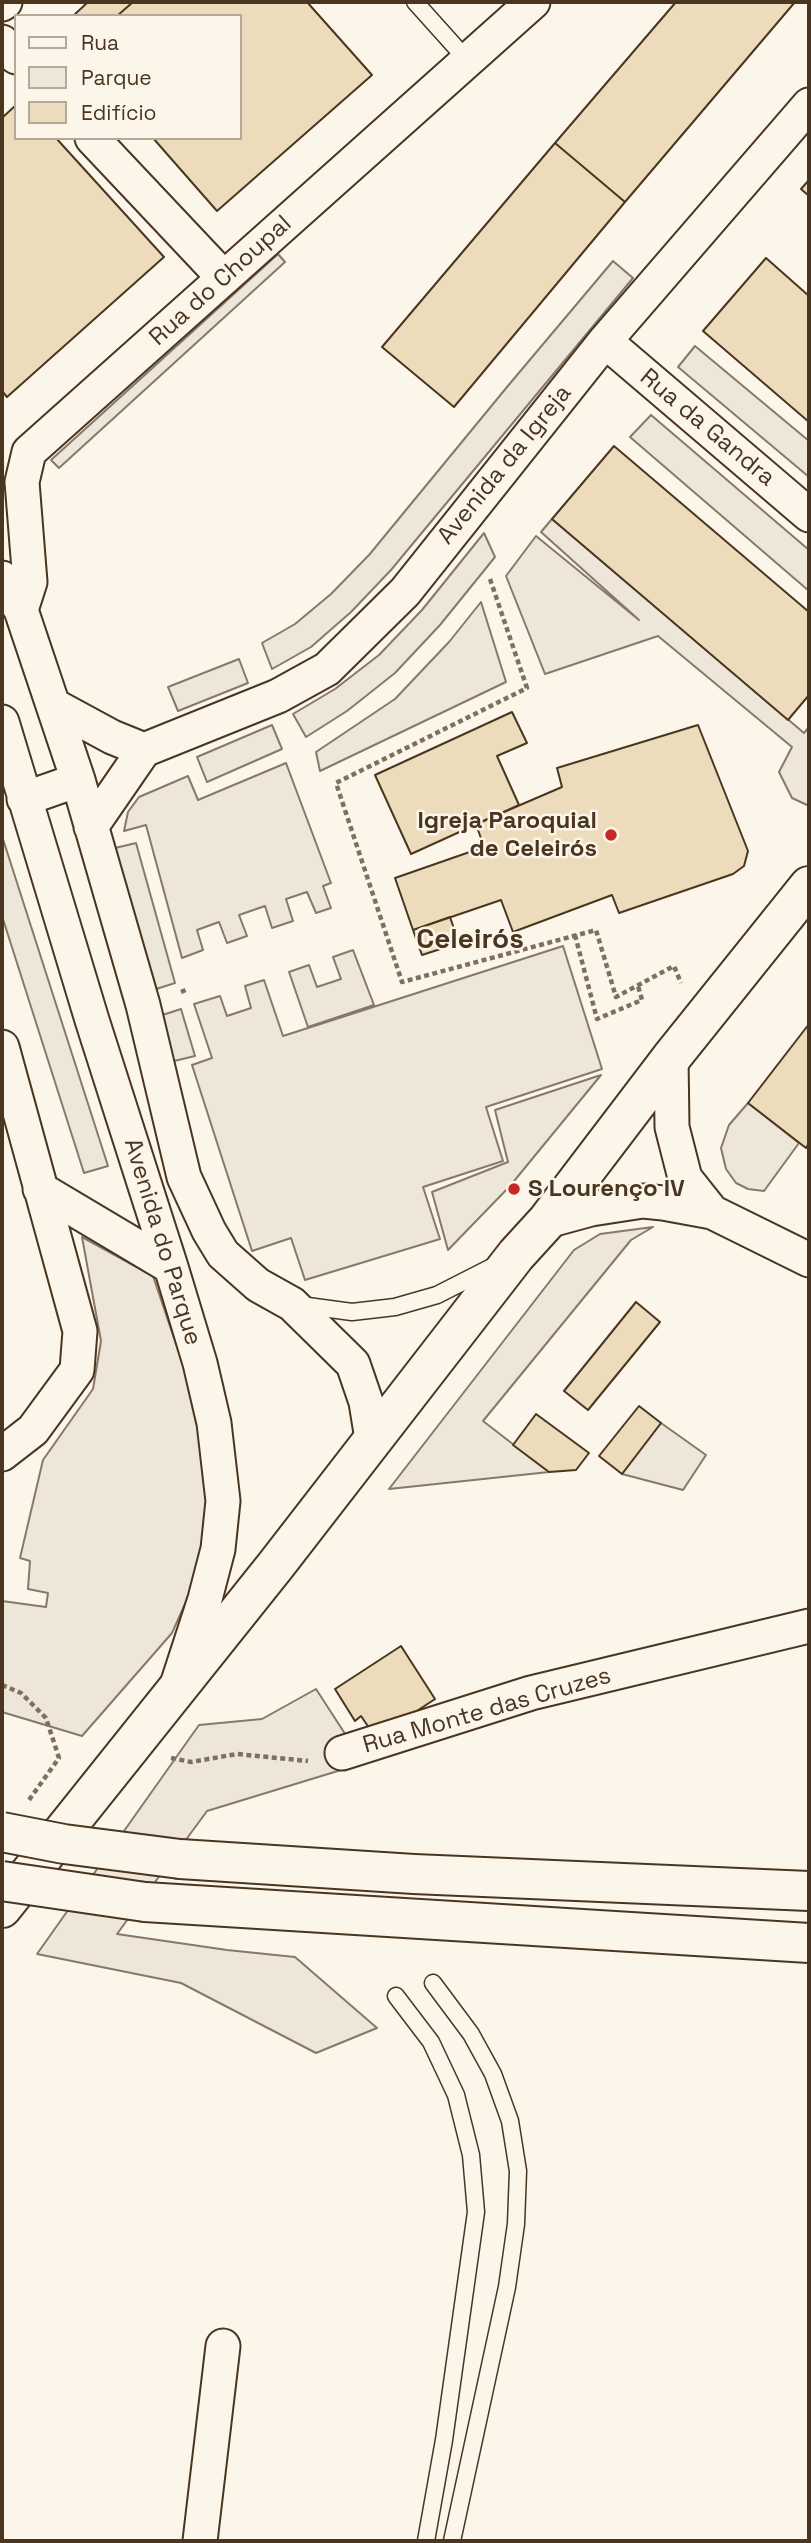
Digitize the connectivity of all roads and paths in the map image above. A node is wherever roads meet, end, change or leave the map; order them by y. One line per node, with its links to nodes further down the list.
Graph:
1 (415, 2): 5 (lane)
2 (525, 3): 5 (street, Rua do Choupal)
3 (2, 42): 4 (street)
4 (14, 55)
5 (468, 61): 8 (street, Rua do Choupal)
6 (809, 105): 9 (street, Avenida da Igreja)
7 (94, 140): 8 (street)
8 (224, 278): 13 (street, Rua do Choupal)
9 (605, 341): 10 (street, Rua da Gandra); 16 (street, Avenida da Igreja)
10 (809, 515)
11 (2, 578): 13 (street, Avenida do Parque)
12 (490, 579): 21 (path)
13 (21, 610): 14 (street, Avenida do Parque)
14 (53, 705): 16 (street); 17 (street, Avenida do Parque)
15 (2, 722): 18 (street, Avenida do Parque)
16 (144, 750): 19 (street)
17 (78, 780): 18 (street); 19 (street, Avenida do Parque)
18 (24, 799): 33 (street, Avenida do Parque)
19 (91, 827): 34 (street, Avenida do Parque)
20 (809, 886): 27 (main road)
21 (575, 936): 23 (path); 23 (path)
22 (681, 983): 23 (path)
23 (638, 986)
24 (188, 989): 25 (path)
25 (181, 992)
26 (2, 1047): 28 (street)
27 (671, 1058): 29 (street); 30 (main road)
28 (40, 1189): 33 (street); 36 (street)
29 (712, 1212): 30 (street); 32 (street)
30 (548, 1221): 31 (main road)
31 (516, 1255): 34 (lane, Avenida do Parque); 35 (main road)
32 (809, 1260)
33 (171, 1267): 39 (street, Avenida do Parque)
34 (292, 1304): 35 (street, Avenida do Parque)
35 (372, 1439): 39 (main road)
36 (2, 1454)
37 (809, 1626): 40 (street, Rua Monte das Cruzes)
38 (2, 1685): 42 (path)
39 (175, 1692): 46 (main road)
40 (342, 1753): 41 (path, Rua Monte das Cruzes)
41 (163, 1757)
42 (59, 1758)
43 (2, 1832): 45 (main road, bridge)
44 (2, 1881): 47 (main road, bridge)
45 (809, 1891)
46 (2, 1908)
47 (809, 1943)
48 (433, 1983): 53 (lane)
49 (396, 1996): 52 (lane)
50 (223, 2346): 51 (street)
51 (200, 2541)
52 (426, 2541)
53 (452, 2541)

